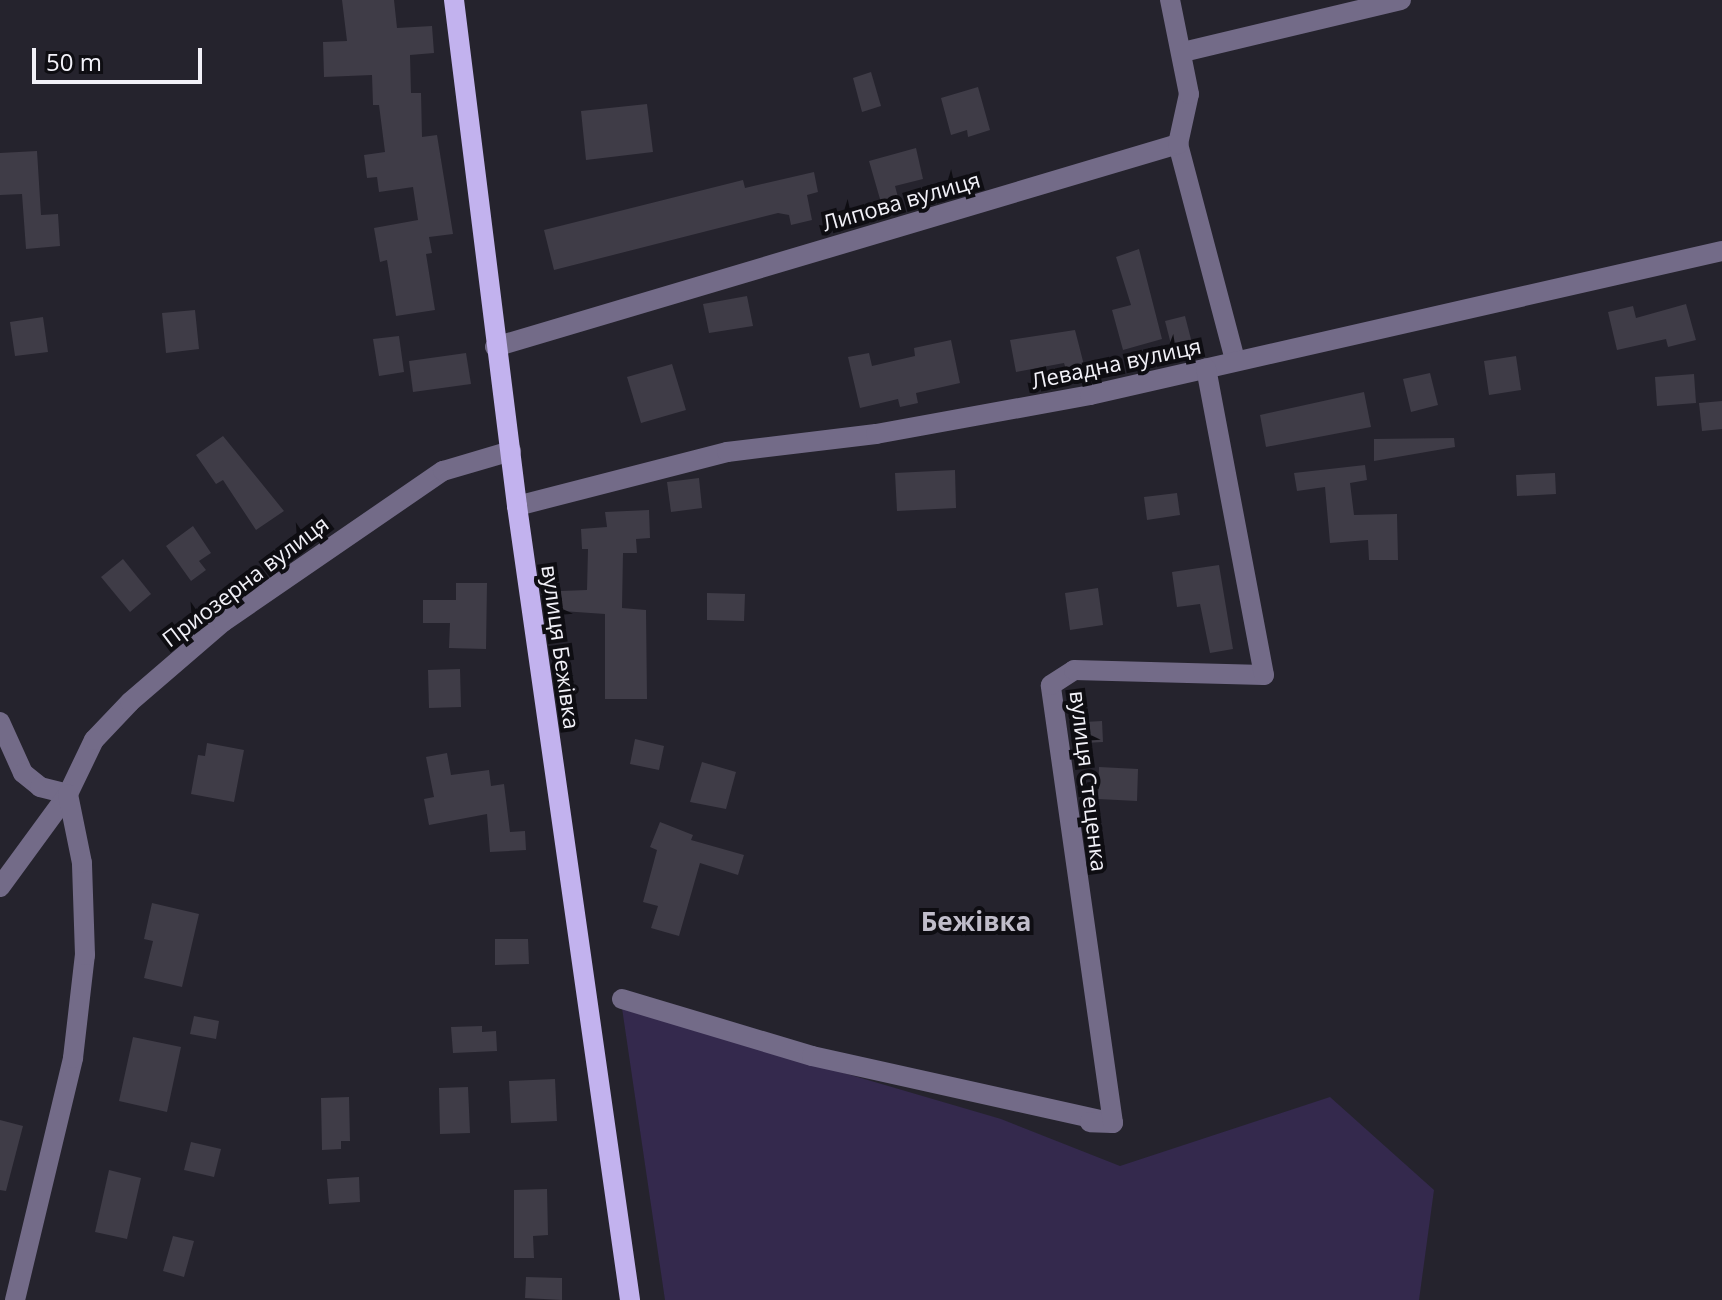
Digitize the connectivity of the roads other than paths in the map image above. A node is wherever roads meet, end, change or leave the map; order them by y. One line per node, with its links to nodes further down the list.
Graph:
1 (454, 0): 7 (main road, вулиця Бежівка)
2 (1170, 0): 4 (street)
3 (1401, 0): 4 (street)
4 (1183, 52): 5 (street)
5 (1178, 144): 7 (street, Липова вулиця); 8 (street)
6 (1722, 251): 8 (street, Левадна вулиця)
7 (495, 347): 10 (main road, вулиця Бежівка)
8 (1235, 360): 9 (street, Левадна вулиця)
9 (1206, 368): 11 (street, Левадна вулиця); 17 (street, вулиця Стеценка)
10 (511, 451): 11 (main road, вулиця Бежівка); 13 (street, Приозерна вулиця)
11 (517, 506): 19 (main road, вулиця Бежівка)
12 (0, 722): 13 (street)
13 (68, 794): 14 (street, Приозерна вулиця); 18 (street)
14 (0, 887)
15 (622, 999): 17 (street)
16 (1090, 1122): 17 (street)
17 (1113, 1123)
18 (15, 1300)
19 (630, 1300)

